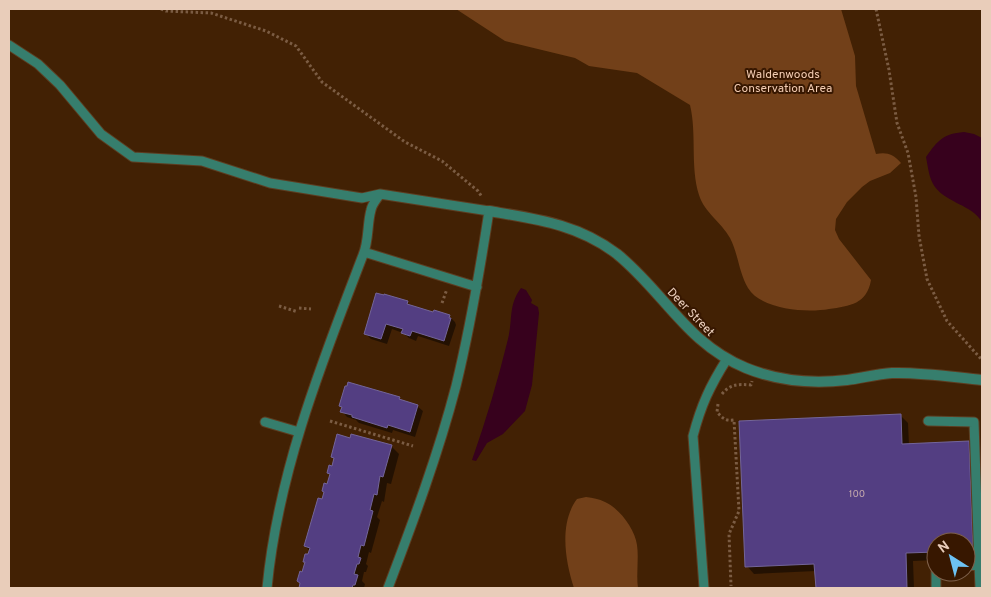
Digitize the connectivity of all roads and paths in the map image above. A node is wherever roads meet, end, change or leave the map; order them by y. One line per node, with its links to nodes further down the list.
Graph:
1 (161, 9): 5 (path)
2 (876, 9): 11 (path)
3 (9, 45): 4 (lane)
4 (380, 194): 5 (lane); 6 (lane)
5 (490, 211): 7 (lane); 10 (street, Deer Street)
6 (364, 252): 7 (lane); 17 (lane)
7 (477, 287): 22 (lane)
8 (279, 306): 9 (path)
9 (311, 309)
10 (727, 359): 12 (street, Deer Street); 23 (lane)
11 (982, 360)
12 (982, 380)
13 (752, 381): 20 (path)
14 (330, 421): 18 (path)
15 (928, 421): 19 (lane)
16 (265, 422): 17 (lane)
17 (300, 432): 21 (lane)
18 (413, 446)
19 (981, 565): 24 (lane)
20 (731, 586)
21 (267, 588)
22 (388, 588)
23 (704, 588)
24 (980, 588)

